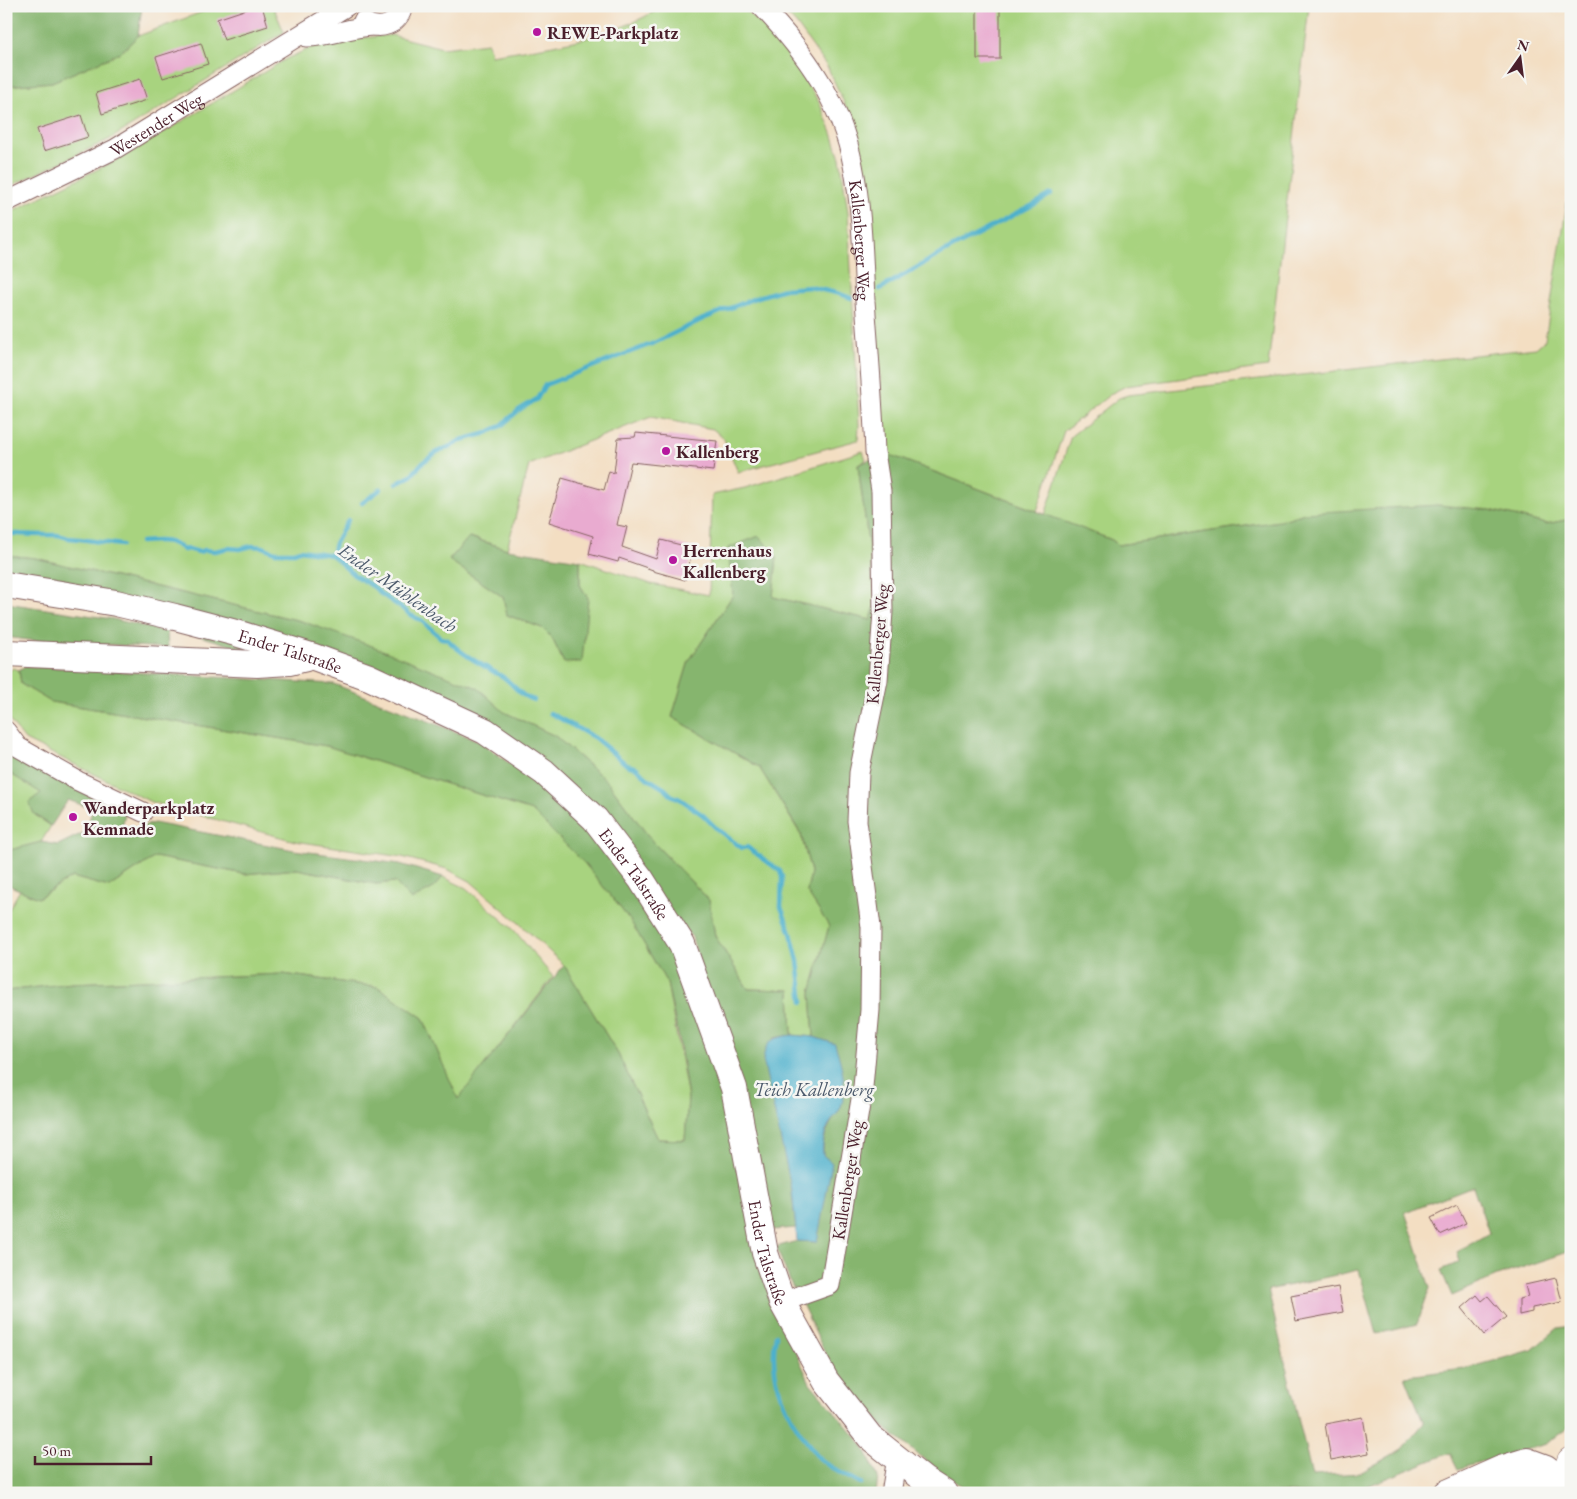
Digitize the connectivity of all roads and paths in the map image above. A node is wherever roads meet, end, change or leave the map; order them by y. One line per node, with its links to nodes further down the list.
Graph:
1 (347, 6): 6 (street, Westender Weg)
2 (355, 6): 5 (street)
3 (403, 6): 5 (street)
4 (761, 6): 13 (street, Kallenberger Weg)
5 (373, 26): 6 (street)
6 (298, 36): 7 (street, Westender Weg)
7 (6, 202)
8 (6, 585): 10 (main road, Ender Talstraße)
9 (6, 653): 10 (main road)
10 (314, 657): 13 (main road, Ender Talstraße)
11 (6, 731): 12 (street)
12 (143, 812)
13 (782, 1302): 14 (main road, Ender Talstraße)
14 (897, 1458): 16 (street); 17 (main road, Ender Talstraße)
15 (1564, 1479): 18 (main road)
16 (891, 1493)
17 (944, 1493)
18 (1447, 1493)

